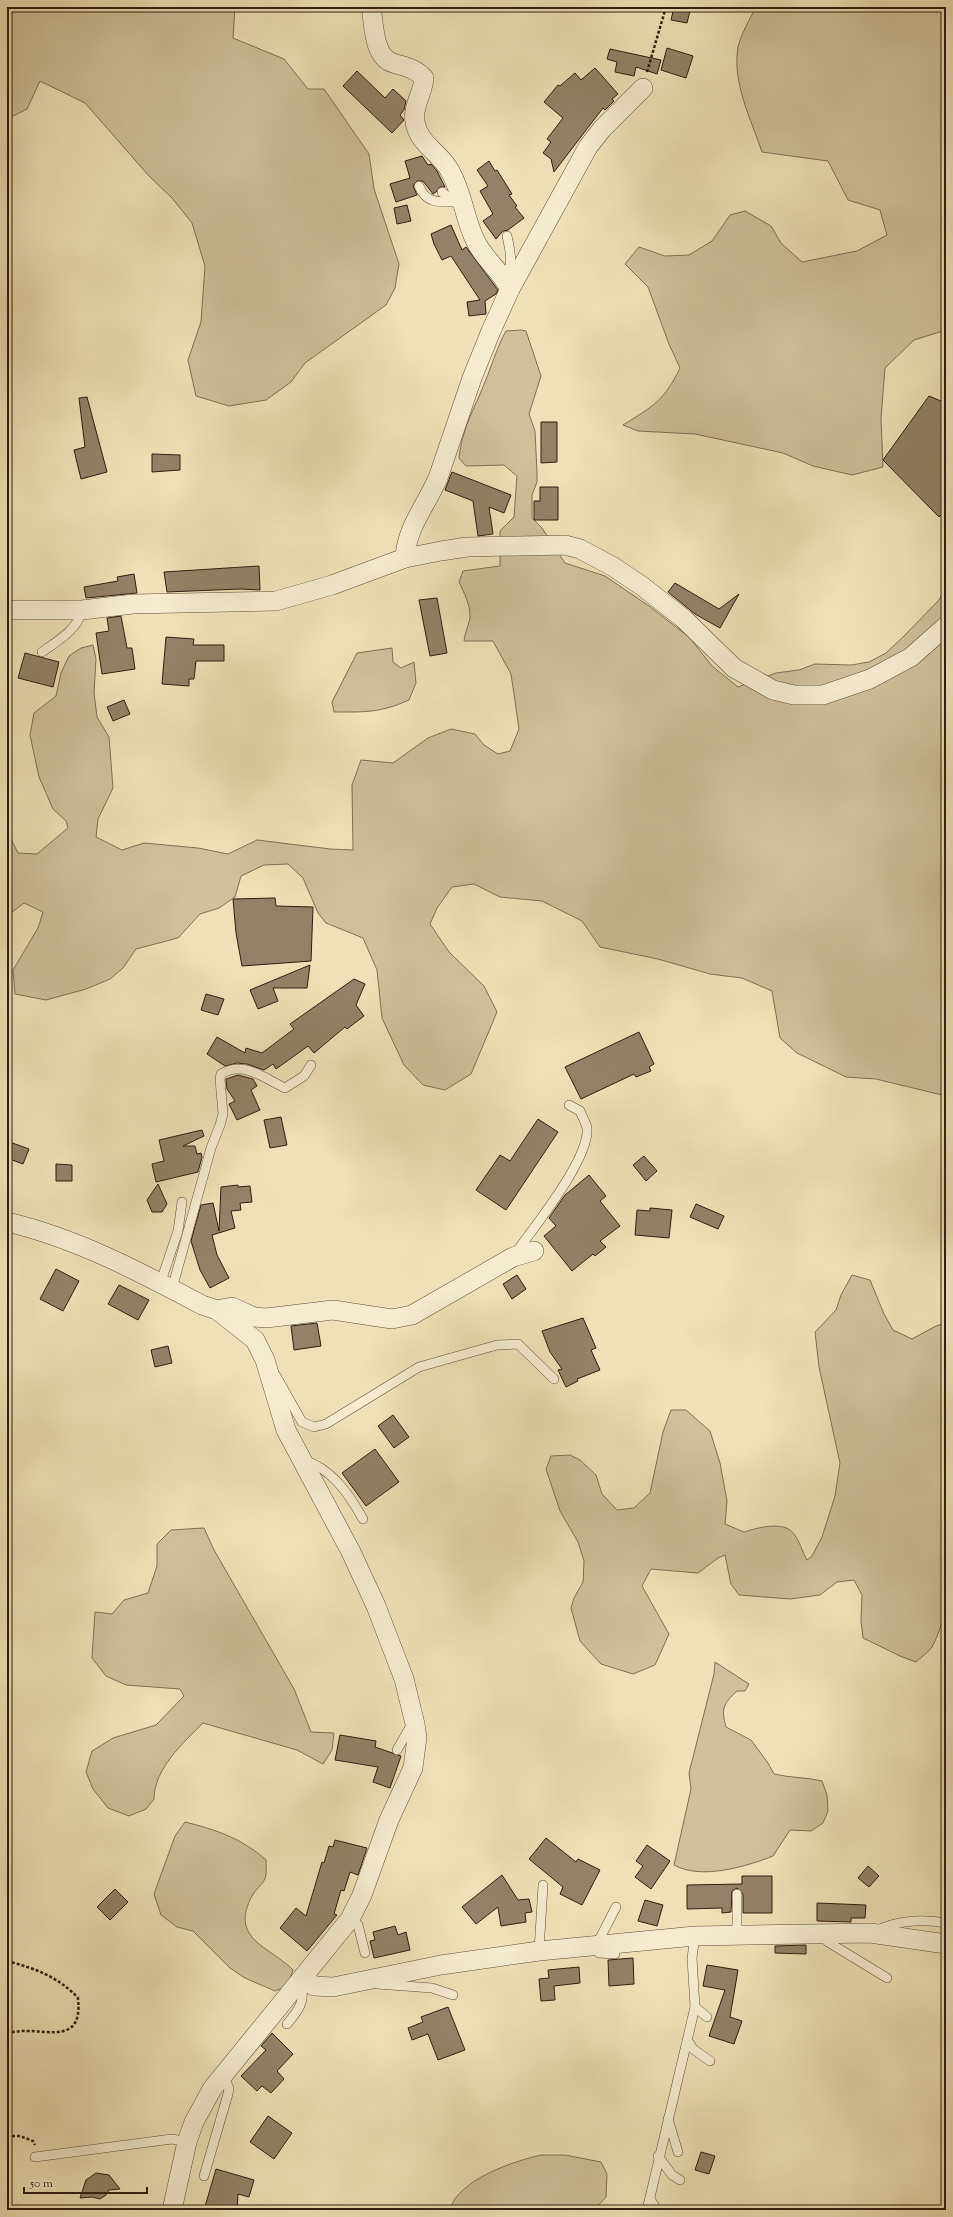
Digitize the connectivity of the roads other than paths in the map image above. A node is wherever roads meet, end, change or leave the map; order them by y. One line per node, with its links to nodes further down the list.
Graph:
1 (371, 7): 5 (street)
2 (643, 88): 7 (street)
3 (419, 186): 5 (lane)
4 (442, 192): 5 (lane)
5 (459, 202): 7 (street)
6 (507, 236): 7 (lane)
7 (507, 283): 8 (street)
8 (405, 558): 10 (street); 13 (street)
9 (7, 610): 10 (street)
10 (82, 610): 14 (lane)
11 (946, 626): 13 (street)
12 (946, 641): 13 (street)
13 (924, 646)
14 (42, 652)
15 (311, 1065): 21 (lane)
16 (569, 1105): 20 (lane)
17 (182, 1202): 21 (lane)
18 (7, 1222): 21 (street)
19 (534, 1251): 20 (street)
20 (513, 1257): 22 (street)
21 (166, 1287): 22 (street)
22 (217, 1310): 23 (street)
23 (265, 1360): 24 (lane); 25 (street)
24 (554, 1379)
25 (300, 1459): 26 (lane); 27 (street)
26 (362, 1519)
27 (415, 1724): 28 (lane); 32 (street)
28 (397, 1750)
29 (543, 1885): 40 (lane)
30 (737, 1894): 35 (lane)
31 (616, 1907): 39 (lane)
32 (350, 1919): 41 (lane); 44 (street)
33 (946, 1923): 34 (lane)
34 (870, 1933): 36 (street); 38 (street)
35 (737, 1934): 36 (street); 37 (street)
36 (821, 1934): 43 (lane)
37 (695, 1936): 39 (street); 47 (lane)
38 (946, 1944)
39 (588, 1945): 40 (street); 42 (lane)
40 (539, 1951): 45 (street)
41 (365, 1954)
42 (616, 1954)
43 (887, 1978)
44 (302, 1980): 45 (street); 49 (lane); 52 (street)
45 (369, 1980): 46 (lane)
46 (453, 1995)
47 (695, 2007): 48 (lane); 50 (lane)
48 (707, 2017)
49 (287, 2024)
50 (688, 2041): 51 (lane); 53 (lane)
51 (710, 2061)
52 (223, 2076): 54 (street); 58 (lane)
53 (668, 2120): 55 (lane); 56 (lane)
54 (187, 2142): 57 (lane); 61 (street)
55 (678, 2152)
56 (658, 2156): 59 (lane); 60 (lane)
57 (35, 2157)
58 (204, 2176)
59 (680, 2180)
60 (650, 2199): 62 (lane); 63 (lane)
61 (172, 2210)
62 (647, 2210)
63 (657, 2210)

